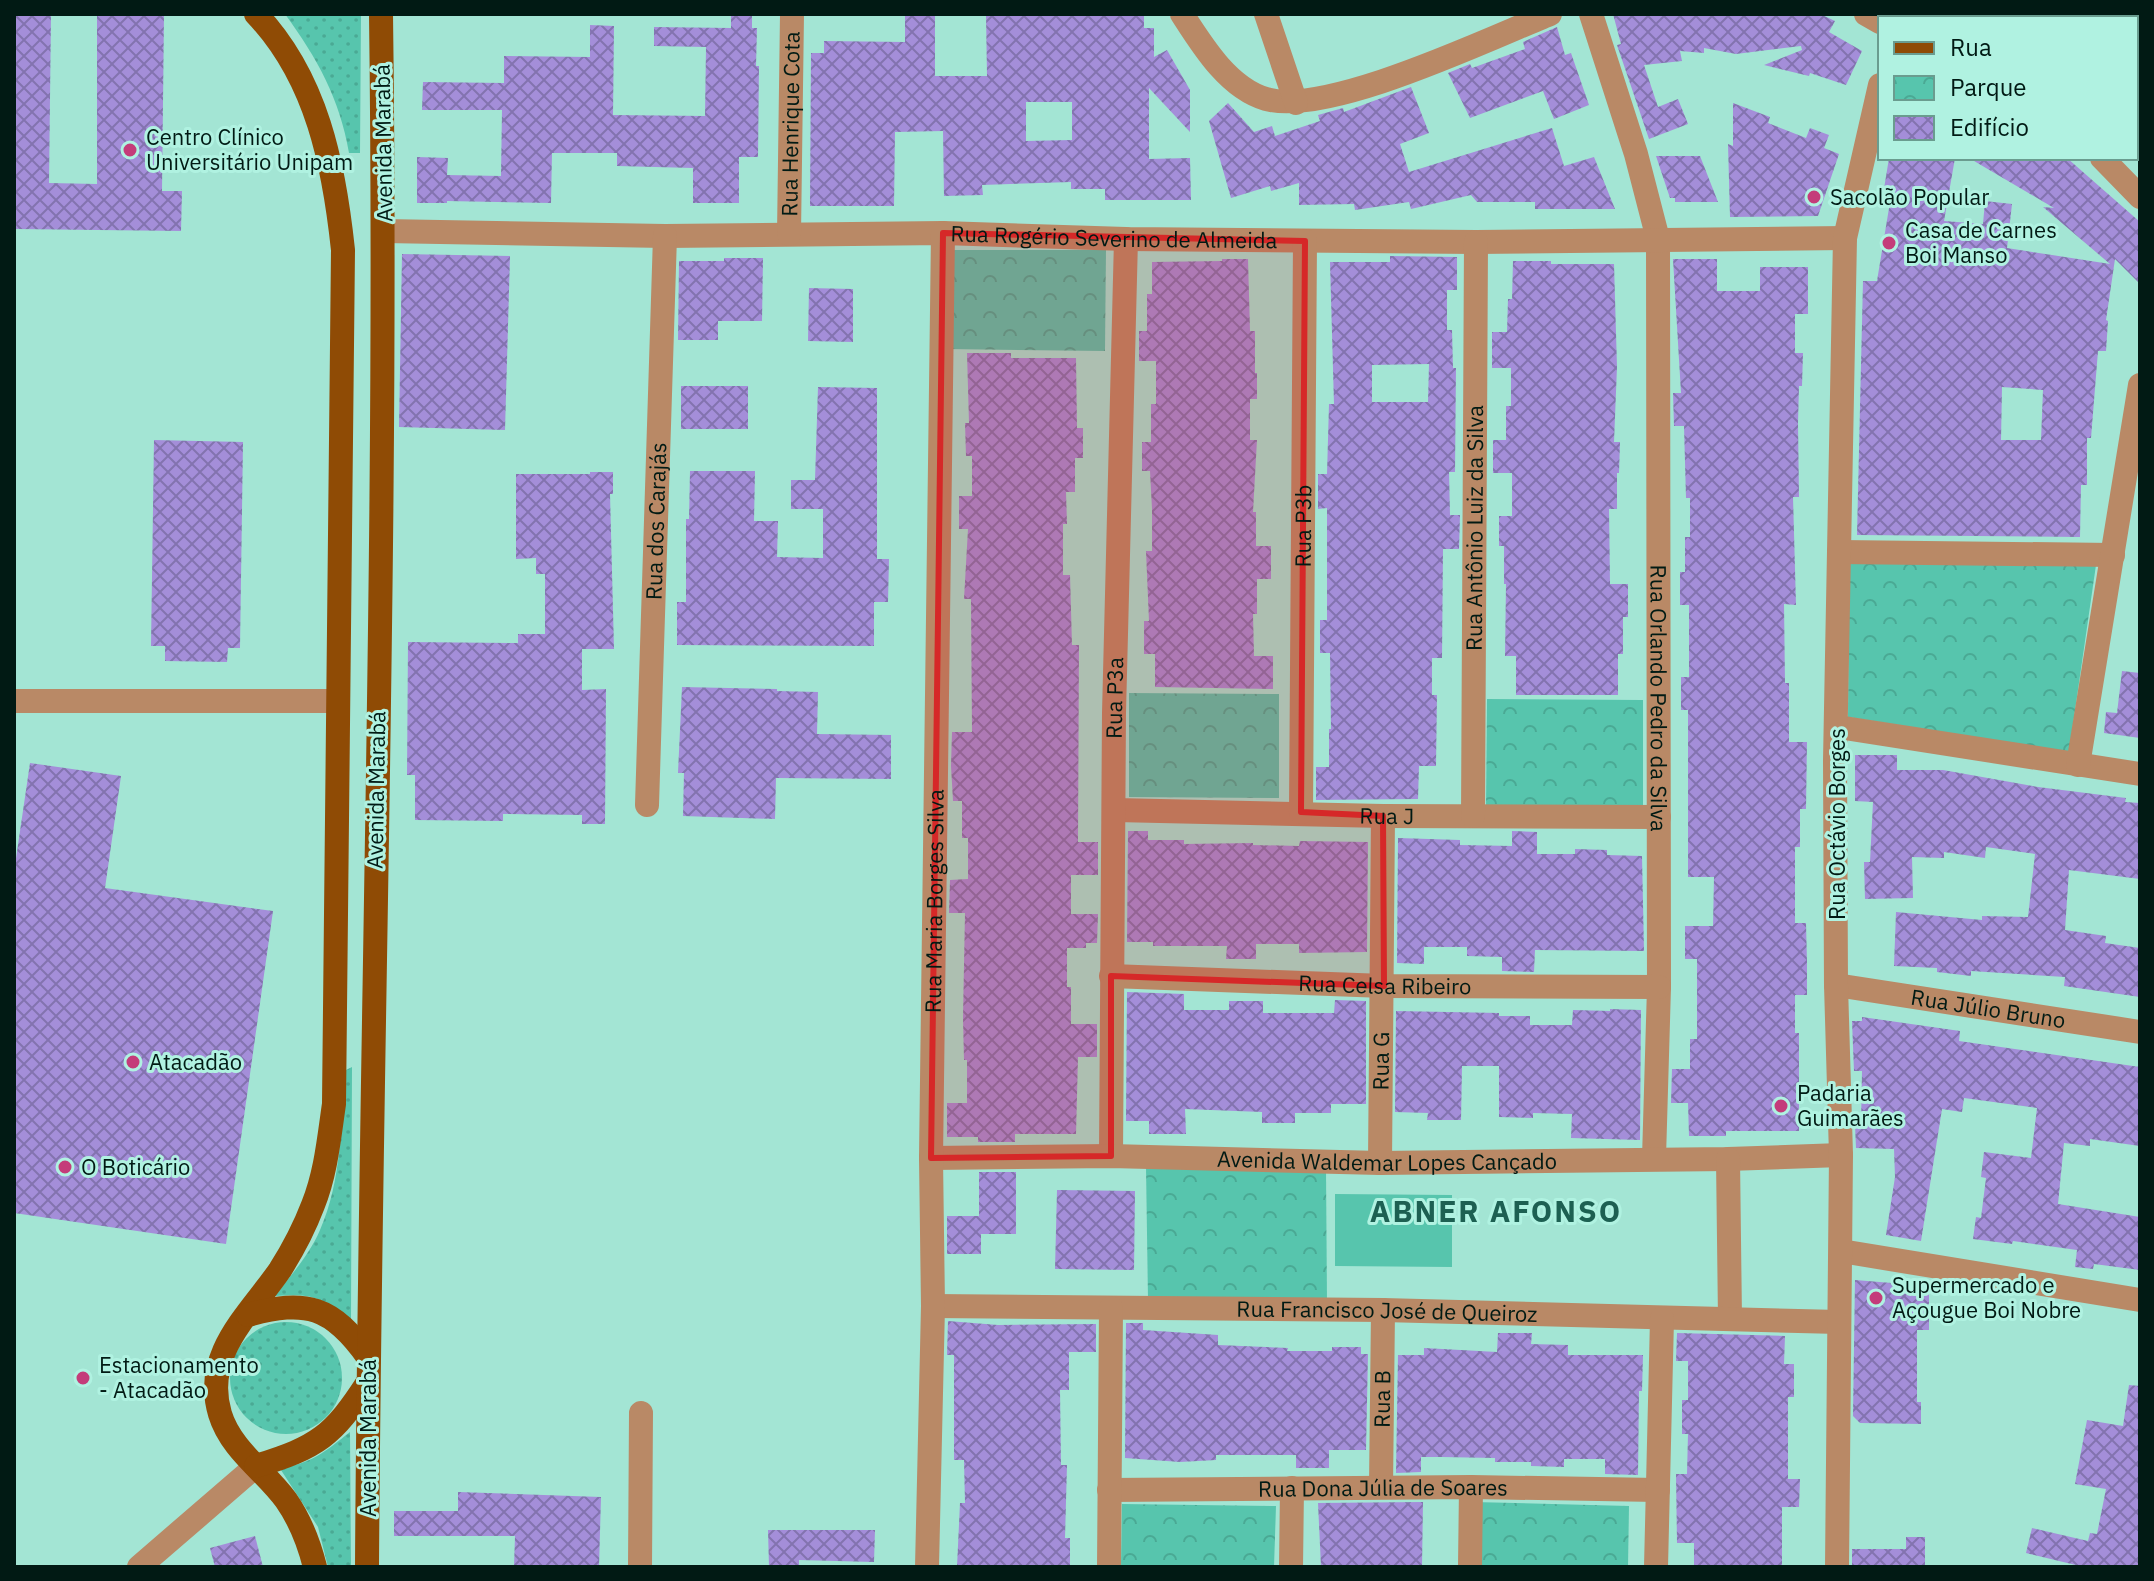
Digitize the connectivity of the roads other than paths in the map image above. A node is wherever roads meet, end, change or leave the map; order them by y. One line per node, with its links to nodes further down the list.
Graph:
1 (256, 14): 25 (main road, Avenida Marabá)
2 (381, 14): 12 (main road, Avenida Marabá)
3 (792, 14): 14 (street, Rua Henrique Cota)
4 (1182, 14): 9 (street)
5 (1266, 14): 9 (street)
6 (1550, 14): 9 (street)
7 (1591, 14): 18 (street, Rua Orlando Pedro da Silva)
8 (1878, 94): 16 (street, Rua Octávio Borges)
9 (1296, 103)
10 (2104, 160): 11 (street)
11 (2140, 197)
12 (384, 231): 15 (street, Rua Rogério Severino de Almeida); 55 (main road, Avenida Marabá)
13 (943, 233): 14 (street, Rua Rogério Severino de Almeida); 17 (street, Rua Rogério Severino de Almeida); 42 (street, Rua Maria Borges Silva)
14 (789, 234): 15 (street, Rua Rogério Severino de Almeida)
15 (665, 236): 29 (street, Rua dos Carajás)
16 (1845, 238): 18 (street, Rua Rogério Severino de Almeida); 22 (street, Rua Octávio Borges)
17 (1126, 239): 19 (street, Rua Rogério Severino de Almeida); 30 (street, Rua P3a)
18 (1658, 239): 20 (street, Rua Rogério Severino de Almeida); 34 (street, Rua Orlando Pedro da Silva)
19 (1305, 241): 20 (street, Rua Rogério Severino de Almeida); 31 (street, Rua P3b)
20 (1476, 242): 33 (street, Rua Antônio Luiz da Silva)
21 (2140, 385): 23 (street)
22 (1839, 552): 23 (street); 26 (street, Rua Octávio Borges)
23 (2113, 555): 27 (street)
24 (14, 701): 25 (street)
25 (337, 701): 51 (main road, Avenida Marabá)
26 (1838, 727): 27 (street); 36 (street, Rua Octávio Borges)
27 (2078, 765): 28 (street)
28 (2140, 774)
29 (647, 805)
30 (1115, 810): 31 (street, Rua J); 35 (street, Rua P3a)
31 (1301, 812): 32 (street, Rua J)
32 (1383, 816): 33 (street, Rua J); 37 (street, Rua G)
33 (1473, 816): 34 (street, Rua J)
34 (1659, 817): 38 (street, Rua Orlando Pedro da Silva)
35 (1111, 976): 37 (street, Rua Celsa Ribeiro); 41 (street, Rua P3a)
36 (1836, 985): 39 (street, Rua Júlio Bruno); 40 (street, Rua Octávio Borges)
37 (1384, 986): 38 (street, Rua Celsa Ribeiro); 45 (street, Rua G)
38 (1659, 987): 43 (street, Rua Orlando Pedro da Silva)
39 (2140, 1032)
40 (1841, 1155): 44 (street, Avenida Waldemar Lopes Cançado); 46 (street, Rua Octávio Borges)
41 (1111, 1156): 42 (street, Avenida Waldemar Lopes Cançado); 45 (street, Avenida Waldemar Lopes Cançado)
42 (931, 1158): 48 (street, Rua Maria Borges Silva)
43 (1654, 1158): 44 (street, Avenida Waldemar Lopes Cançado); 45 (street, Avenida Waldemar Lopes Cançado)
44 (1728, 1159): 53 (street)
45 (1380, 1163)
46 (1841, 1251): 47 (street); 54 (street, Rua Octávio Borges)
47 (2140, 1300)
48 (933, 1306): 49 (street, Rua Francisco José de Queiroz); 68 (street, Rua Maria Borges Silva)
49 (1111, 1308): 50 (street, Rua Francisco José de Queiroz); 62 (street)
50 (1383, 1310): 52 (street, Rua Francisco José de Queiroz); 59 (street, Rua B)
51 (248, 1315): 55 (main road); 58 (main road, Avenida Marabá)
52 (1662, 1319): 53 (street, Rua Francisco José de Queiroz); 63 (street)
53 (1730, 1319): 54 (street, Rua Francisco José de Queiroz)
54 (1839, 1322): 73 (street, Rua Octávio Borges)
55 (368, 1357): 56 (main road, Avenida Marabá)
56 (368, 1382): 58 (main road); 66 (main road, Avenida Marabá)
57 (641, 1413): 67 (street)
58 (256, 1466): 64 (street); 65 (main road, Avenida Marabá)
59 (1381, 1487): 60 (street, Rua Dona Júlia de Soares); 61 (street, Rua Dona Júlia de Soares)
60 (1471, 1487): 63 (street, Rua Dona Júlia de Soares); 71 (street)
61 (1292, 1488): 62 (street, Rua Dona Júlia de Soares); 70 (street)
62 (1109, 1490): 69 (street)
63 (1658, 1490): 72 (street)
64 (139, 1567)
65 (315, 1567)
66 (367, 1567)
67 (640, 1567)
68 (927, 1567)
69 (1109, 1567)
70 (1291, 1567)
71 (1470, 1567)
72 (1656, 1567)
73 (1837, 1567)

